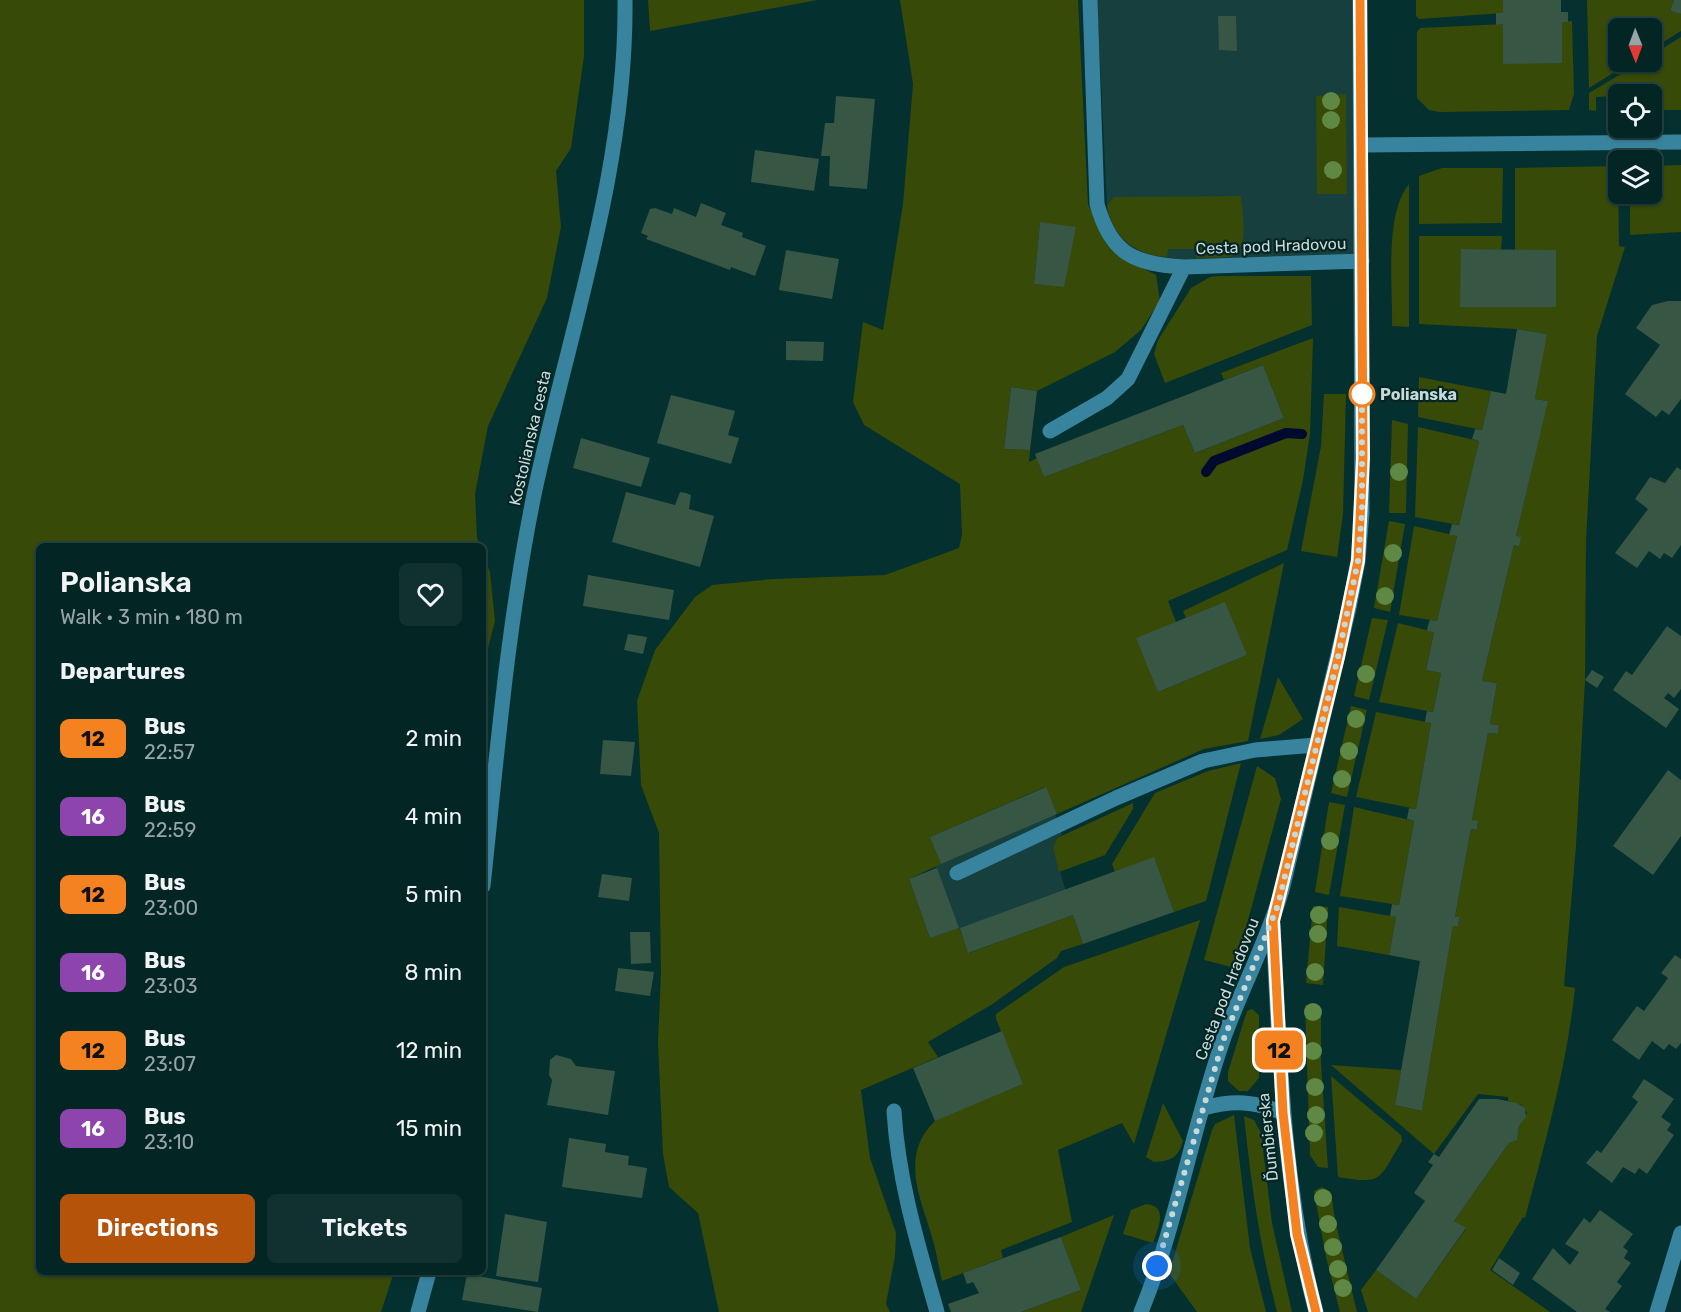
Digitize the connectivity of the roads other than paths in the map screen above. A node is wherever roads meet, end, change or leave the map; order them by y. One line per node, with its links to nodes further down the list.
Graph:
1 (625, 0): 10 (street, Kostolianska cesta)
2 (1090, 0): 7 (street)
3 (1360, 0): 5 (street, Cesta pod Hradovou)
4 (1681, 141): 5 (street)
5 (1362, 145): 6 (street, Cesta pod Hradovou)
6 (1362, 261): 7 (street, Cesta pod Hradovou); 9 (street, Cesta pod Hradovou)
7 (1184, 267): 8 (street, Cesta pod Hradovou)
8 (1050, 431)
9 (1316, 745): 11 (street); 12 (street, Cesta pod Hradovou)
10 (486, 860)
11 (957, 873)
12 (1273, 921): 13 (street, Cesta pod Hradovou); 15 (street, Ďumbierska)
13 (1204, 1108): 15 (street); 20 (street, Cesta pod Hradovou)
14 (894, 1111): 19 (street)
15 (1283, 1113): 21 (street, Ďumbierska)
16 (1681, 1233): 22 (street)
17 (428, 1275): 18 (street)
18 (418, 1312)
19 (937, 1312)
20 (1141, 1312)
21 (1316, 1312)
22 (1657, 1312)

